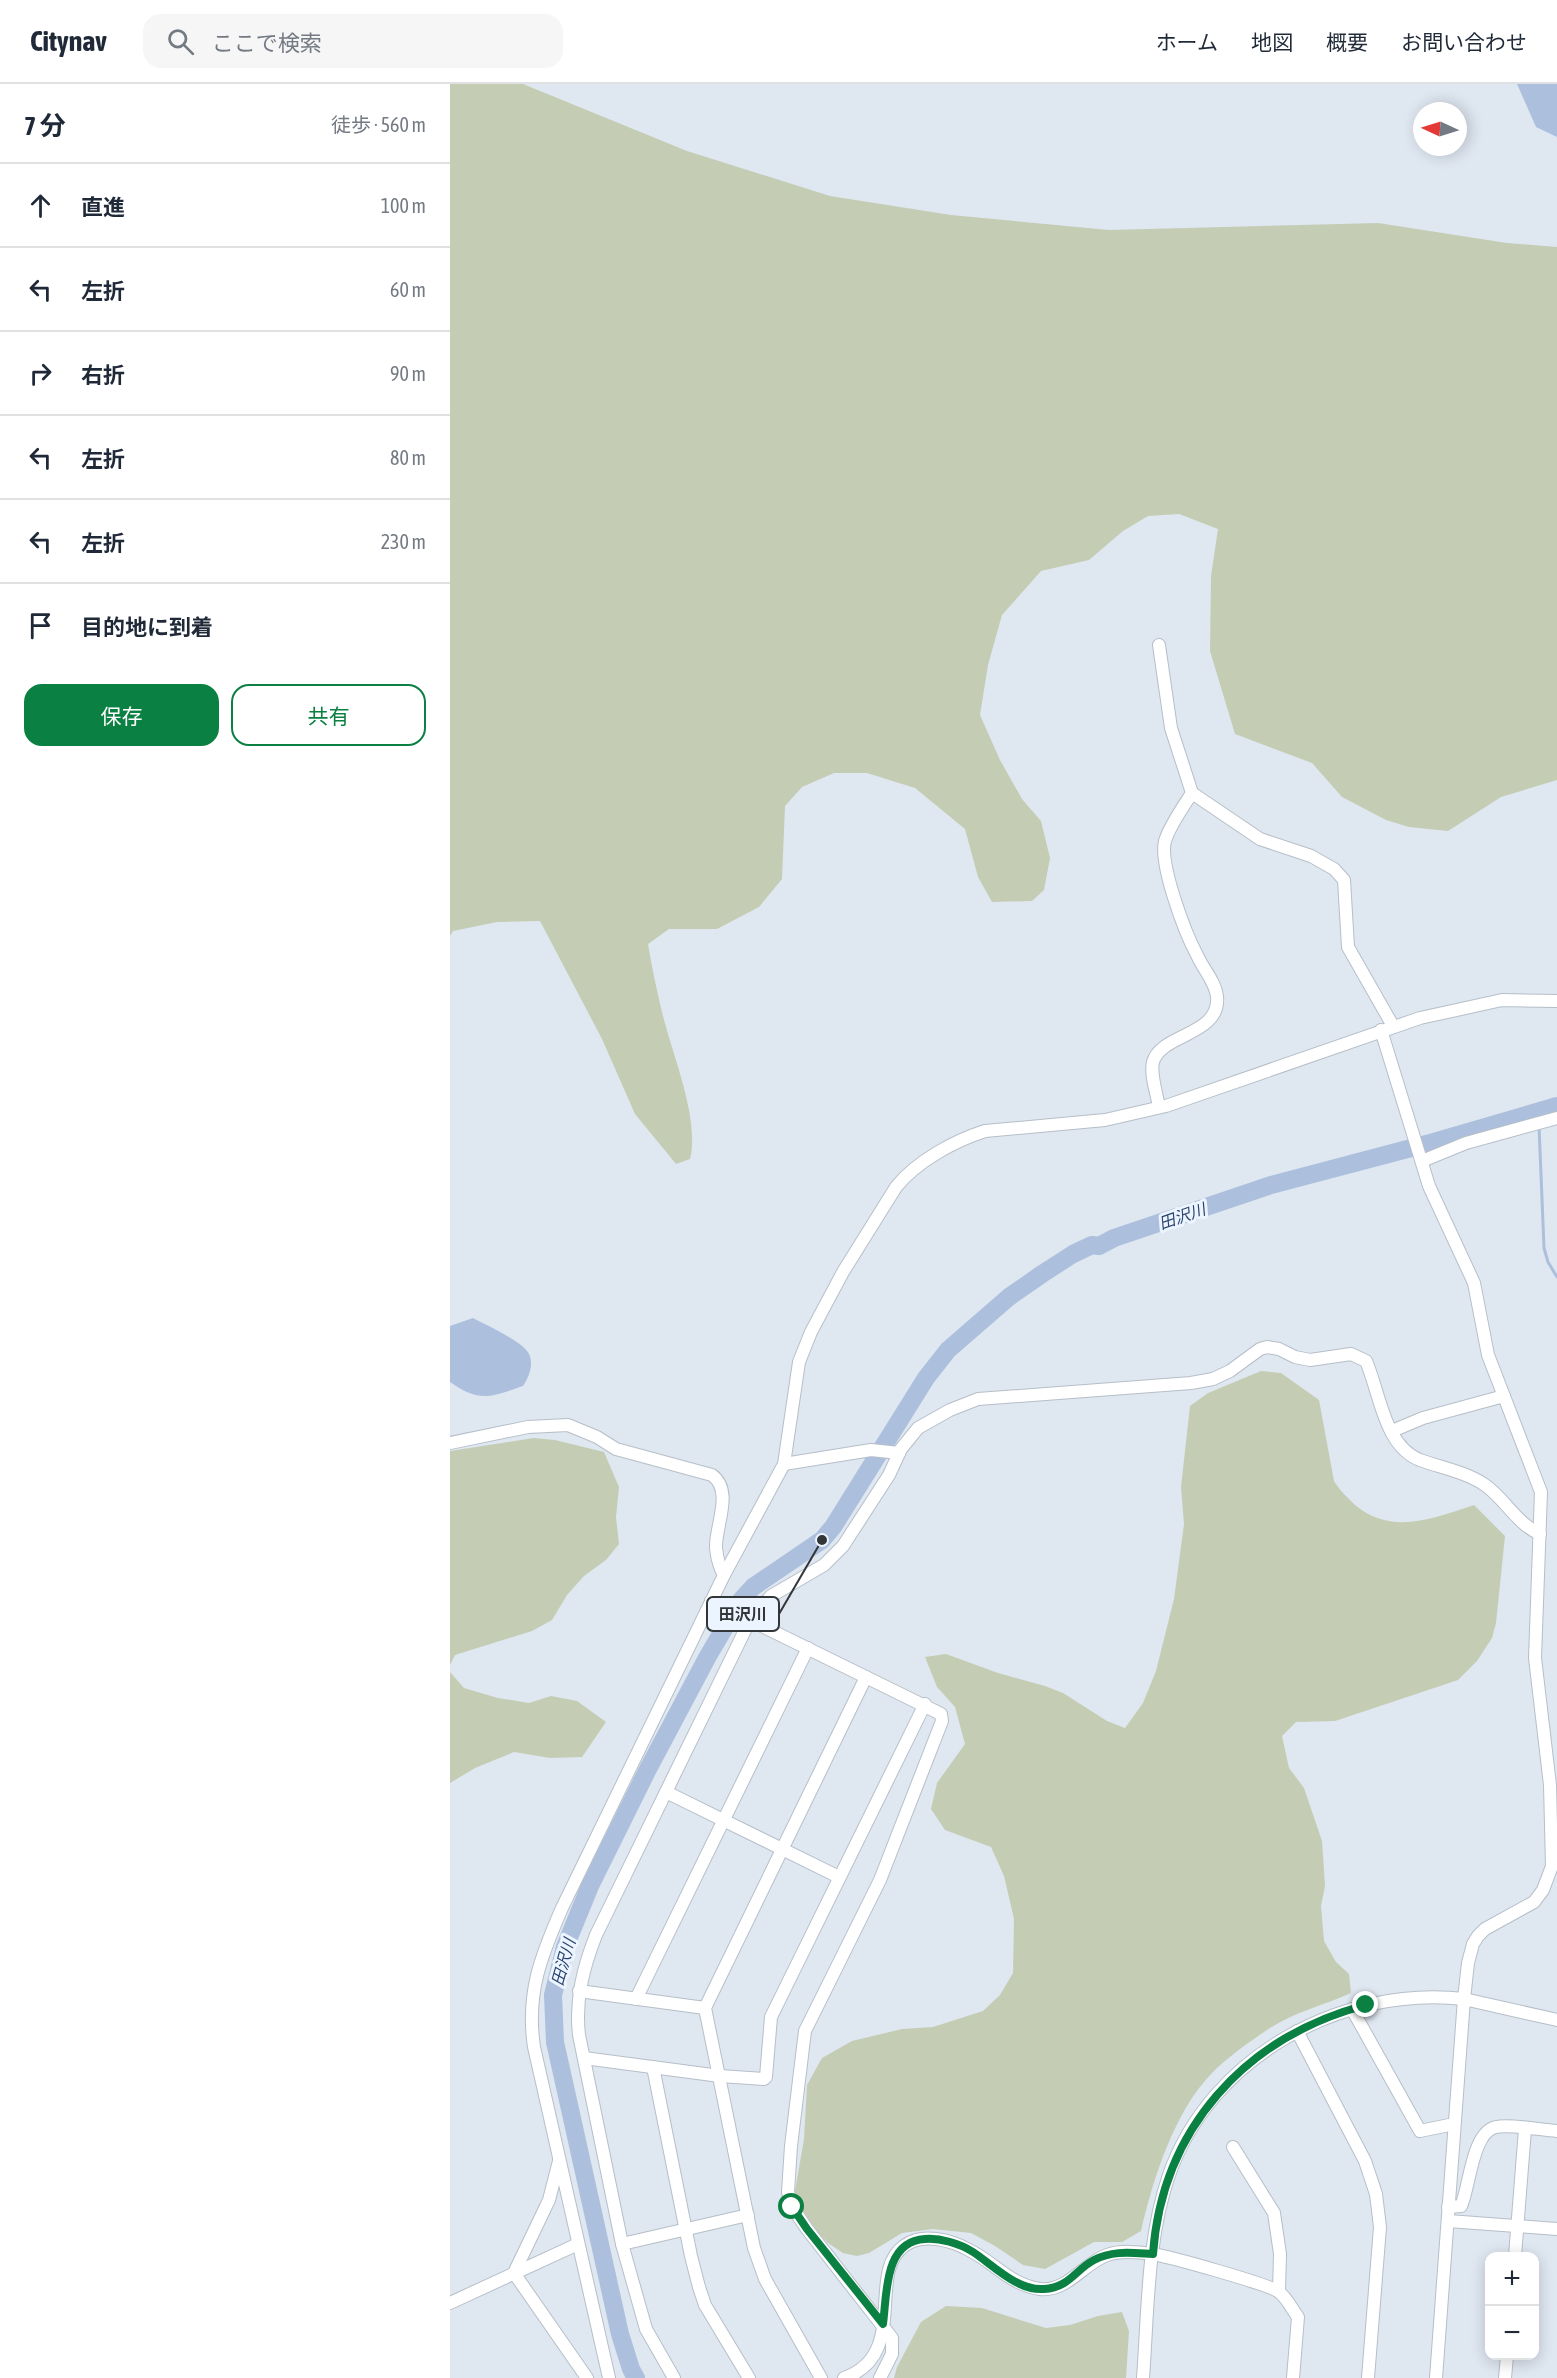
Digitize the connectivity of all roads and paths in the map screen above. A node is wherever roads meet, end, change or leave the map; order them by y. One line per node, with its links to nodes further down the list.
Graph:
1 (1159, 645): 2 (street)
2 (1192, 793): 4 (street); 5 (street)
3 (1557, 1001): 4 (street)
4 (1387, 1028): 5 (street); 7 (street)
5 (1159, 1107): 12 (street)
6 (1557, 1118): 7 (street)
7 (1422, 1161): 8 (street)
8 (1504, 1396): 9 (street); 13 (street)
9 (1392, 1431): 11 (street); 13 (street)
10 (450, 1443): 14 (street)
11 (894, 1452): 12 (street); 16 (street)
12 (784, 1464): 14 (street)
13 (1540, 1534): 26 (street)
14 (724, 1575): 15 (street)
15 (711, 1601): 16 (street); 38 (street)
16 (750, 1620): 17 (street); 20 (street)
17 (808, 1648): 18 (street); 21 (street)
18 (866, 1677): 19 (street); 22 (street)
19 (925, 1704): 23 (street); 52 (street)
20 (666, 1792): 21 (street); 24 (street)
21 (724, 1820): 22 (street); 25 (street)
22 (782, 1849): 23 (street); 27 (street)
23 (839, 1877): 33 (street)
24 (579, 1991): 25 (street); 31 (street)
25 (636, 1999): 27 (street)
26 (1464, 1999): 28 (street); 29 (street); 34 (street)
27 (705, 2008): 33 (street)
28 (1353, 2009): 30 (street); 34 (street)
29 (1557, 2020)
30 (1297, 2031): 48 (street); 63 (street)
31 (584, 2058): 32 (street); 46 (street)
32 (654, 2067): 33 (street); 44 (street)
33 (720, 2076): 40 (street)
34 (1454, 2124): 39 (street)
35 (1525, 2129): 36 (street); 39 (street); 42 (street)
36 (1557, 2131)
37 (1233, 2147): 50 (street)
38 (560, 2160): 45 (street); 49 (street)
39 (1448, 2207): 41 (street)
40 (748, 2215): 44 (street); 58 (street)
41 (1448, 2221): 42 (street); 64 (street)
42 (1517, 2226): 43 (street); 47 (street)
43 (1557, 2229)
44 (687, 2230): 46 (street); 57 (street)
45 (578, 2244): 49 (street); 55 (street)
46 (622, 2244): 56 (street)
47 (1515, 2252)
48 (1153, 2254): 50 (street); 52 (street); 61 (street)
49 (514, 2273): 51 (street); 54 (street)
50 (1279, 2291): 62 (street)
51 (450, 2303)
52 (883, 2324): 59 (street); 60 (street)
53 (1507, 2360): 65 (street)
54 (588, 2378)
55 (609, 2378)
56 (674, 2378)
57 (749, 2378)
58 (821, 2378)
59 (844, 2378)
60 (880, 2378)
61 (1143, 2378)
62 (1293, 2378)
63 (1368, 2378)
64 (1436, 2378)
65 (1505, 2378)

